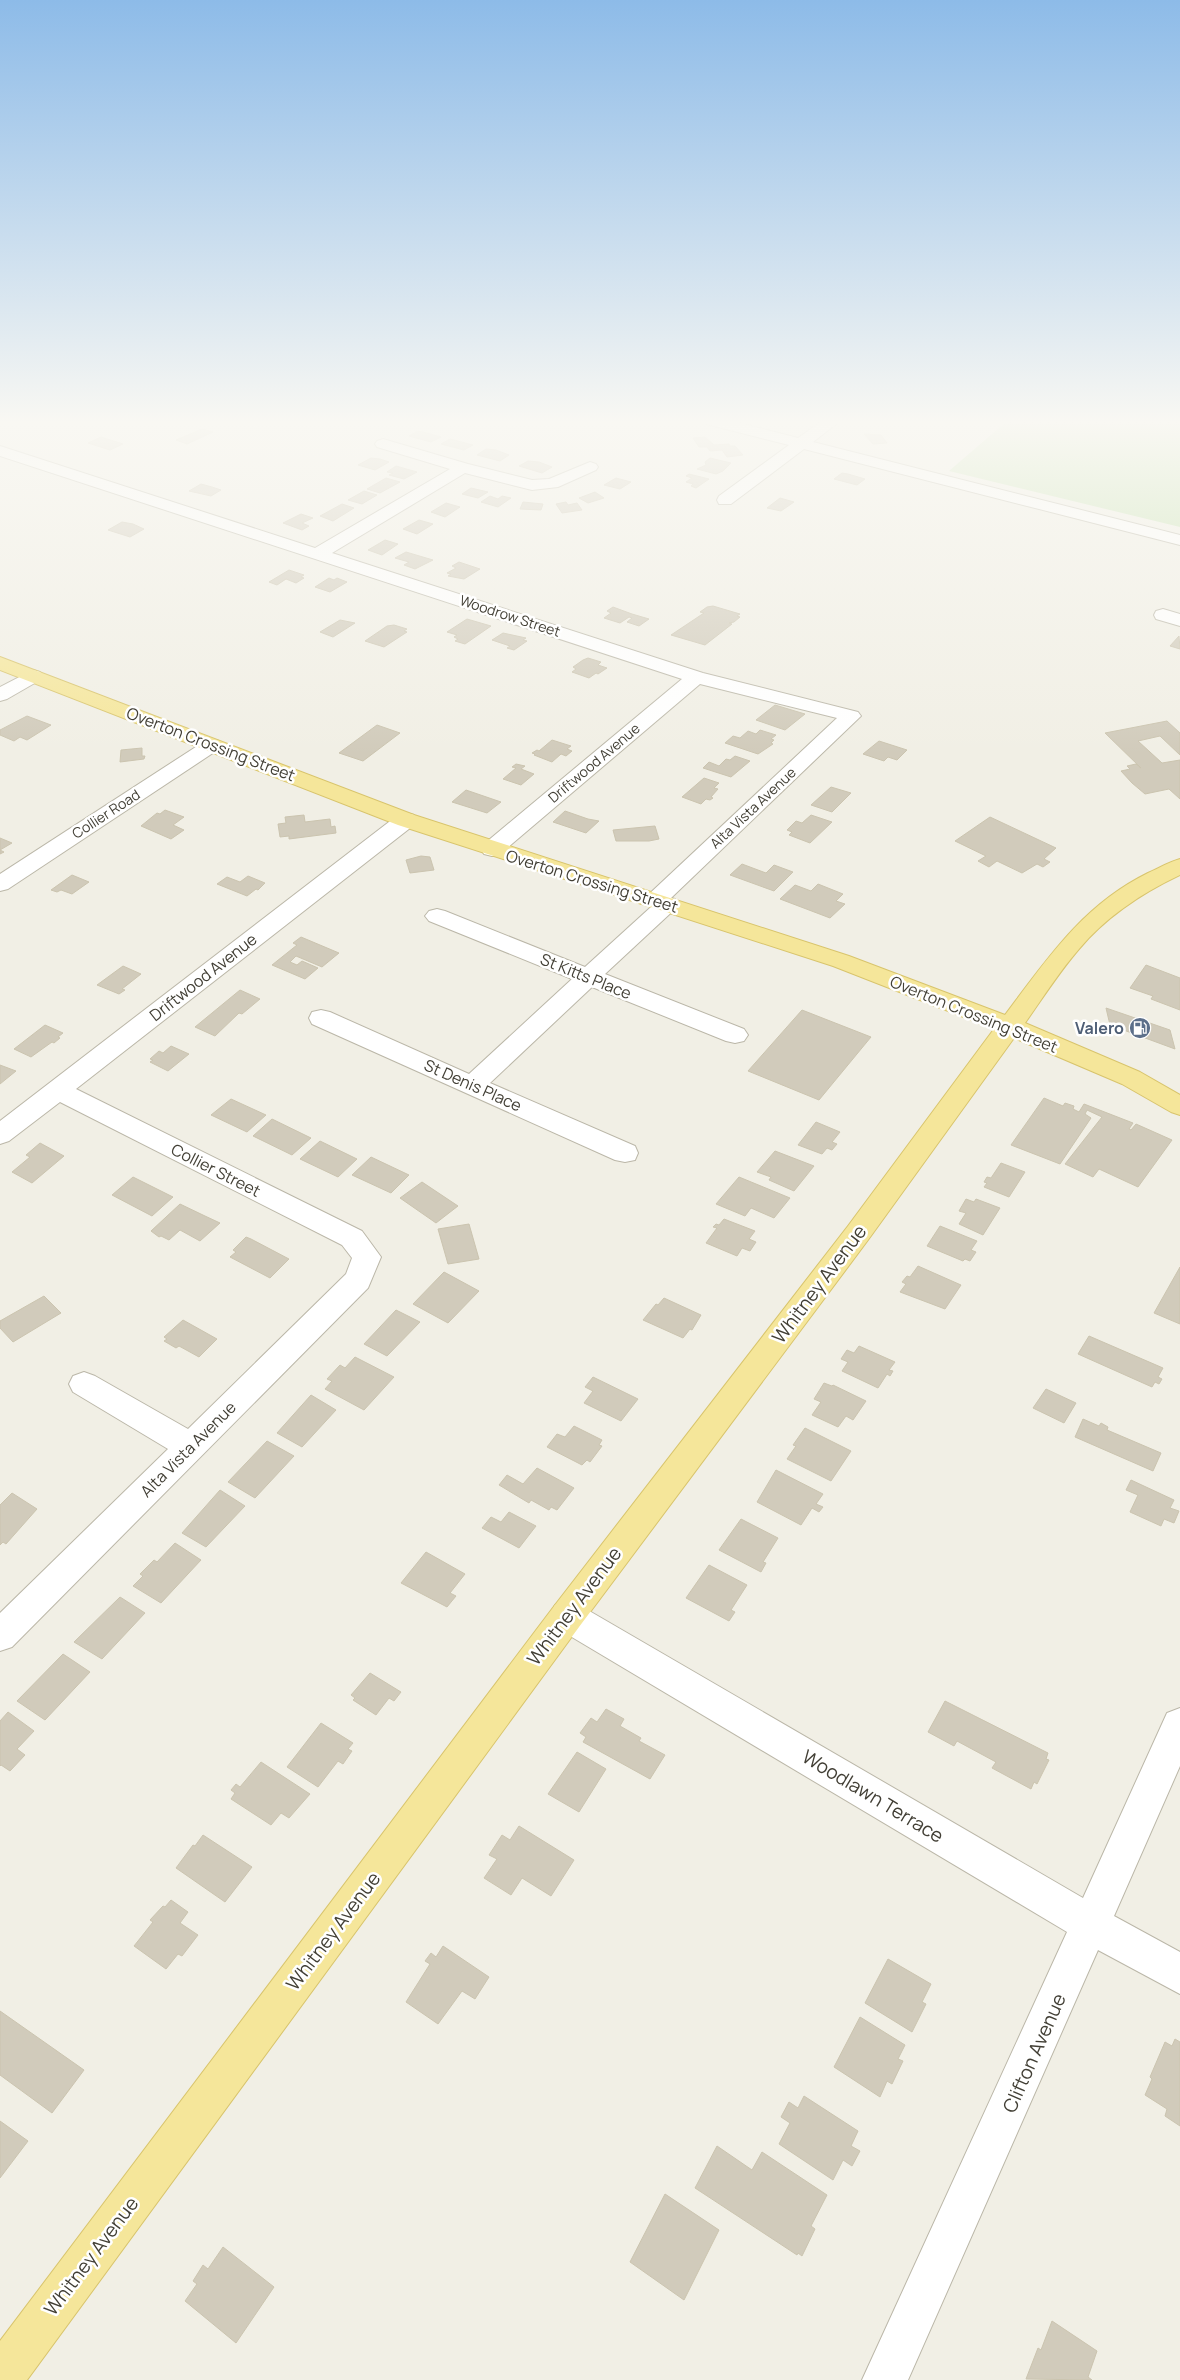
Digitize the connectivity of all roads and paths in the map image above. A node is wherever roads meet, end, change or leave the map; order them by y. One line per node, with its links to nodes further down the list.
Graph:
1 (254, 532): 5 (street, Woodrow Street)
2 (354, 532): 5 (street)
3 (1149, 532): 4 (street)
4 (1180, 540)
5 (319, 553): 8 (street, Woodrow Street)
6 (0, 663): 7 (main road, Overton Crossing Street)
7 (33, 676): 9 (street); 11 (main road, Overton Crossing Street)
8 (696, 677): 10 (street, Woodrow Street); 13 (street, Driftwood Avenue)
9 (0, 695)
10 (851, 716): 16 (street, Alta Vista Avenue)
11 (212, 745): 12 (main road, Overton Crossing Street); 15 (street, Collier Road)
12 (406, 820): 13 (main road, Overton Crossing Street); 23 (street, Driftwood Avenue)
13 (492, 849): 16 (main road, Overton Crossing Street)
14 (1180, 866): 20 (main road, Whitney Avenue)
15 (0, 884)
16 (661, 902): 18 (street, Alta Vista Avenue); 20 (main road, Overton Crossing Street)
17 (438, 916): 18 (street, St Kitts Place)
18 (589, 977): 21 (street, St Kitts Place); 22 (street, Alta Vista Avenue)
19 (321, 1018): 22 (street, St Denis Place)
20 (1009, 1026): 24 (main road, Overton Crossing Street); 30 (main road, Whitney Avenue)
21 (735, 1035)
22 (472, 1085): 26 (street, St Denis Place)
23 (57, 1090): 25 (street, Driftwood Avenue); 27 (street, Collier Street)
24 (1180, 1106)
25 (0, 1134)
26 (625, 1153)
27 (367, 1257): 29 (street, Alta Vista Avenue)
28 (84, 1384): 29 (street)
29 (190, 1446): 31 (street, Alta Vista Avenue)
30 (567, 1616): 33 (street, Woodlawn Terrace); 35 (main road, Whitney Avenue)
31 (0, 1636)
32 (1180, 1725): 33 (street, Clifton Avenue)
33 (1092, 1925): 34 (street, Woodlawn Terrace); 36 (street, Clifton Avenue)
34 (1180, 1974)
35 (0, 2379)
36 (885, 2380)

